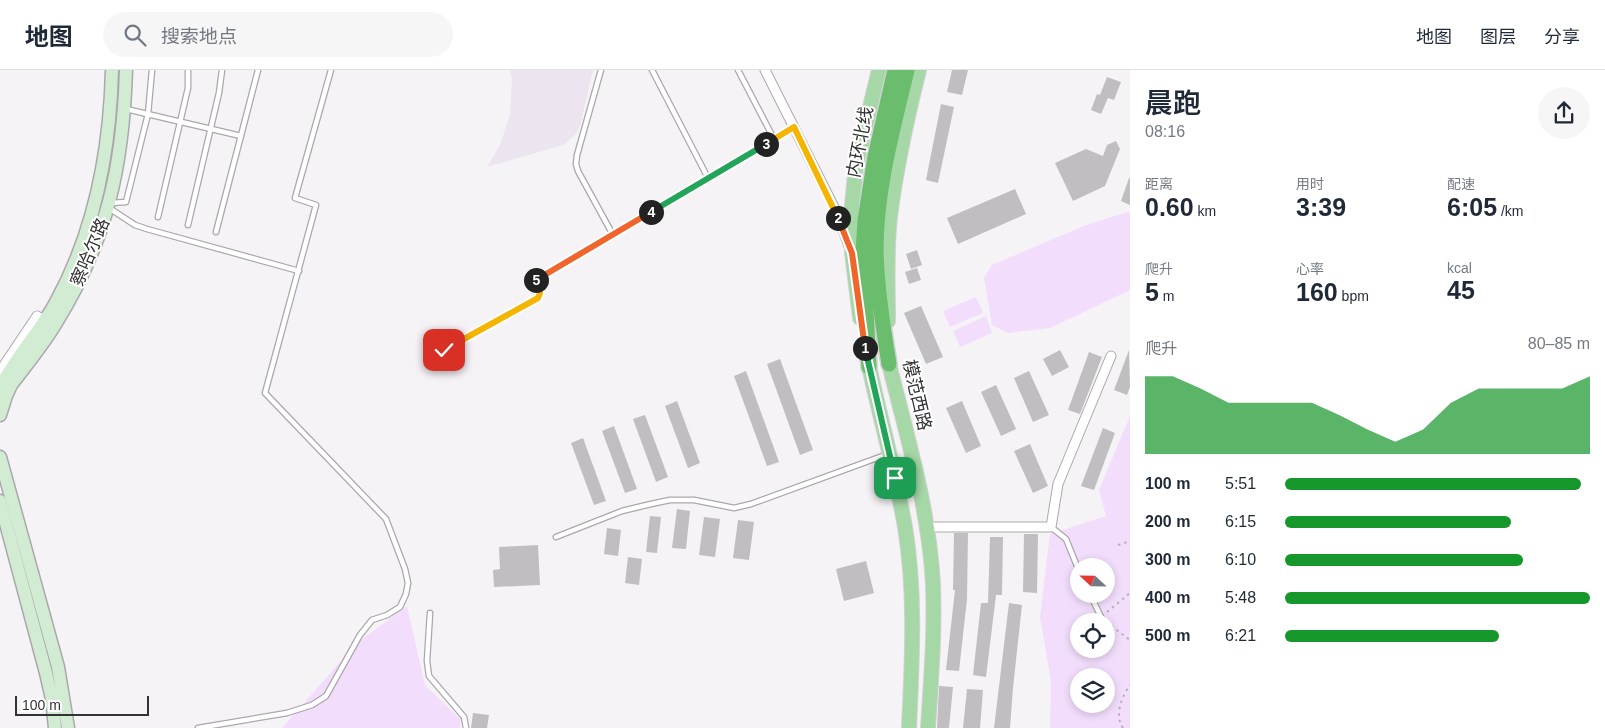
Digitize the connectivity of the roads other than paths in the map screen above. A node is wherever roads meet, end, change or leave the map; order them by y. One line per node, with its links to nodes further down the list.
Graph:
1 (112, 70): 31 (main road, 察哈尔路)
2 (126, 70): 16 (main road, 察哈尔路)
3 (152, 70): 17 (lane)
4 (188, 70): 18 (lane)
5 (222, 70): 20 (lane)
6 (258, 70): 21 (lane)
7 (331, 70): 30 (lane)
8 (601, 70): 28 (lane)
9 (652, 70): 23 (lane)
10 (738, 70): 22 (lane)
11 (765, 70): 19 (street)
12 (879, 70): 29 (main road)
13 (895, 70): 35 (highway, 内环北线)
14 (907, 70): 34 (highway, 内环北线)
15 (919, 70): 34 (main road, 模范西路)
16 (125, 108): 17 (lane); 24 (main road, 察哈尔路)
17 (148, 114): 18 (lane); 24 (lane)
18 (180, 121): 20 (lane); 25 (lane)
19 (794, 127): 22 (lane); 29 (street)
20 (210, 128): 21 (lane); 26 (lane)
21 (241, 136): 27 (lane)
22 (774, 139): 23 (lane)
23 (708, 178): 28 (lane)
24 (109, 206): 30 (lane); 31 (main road, 察哈尔路)
25 (158, 217)
26 (188, 226)
27 (216, 232)
28 (613, 234): 32 (lane)
29 (852, 253): 35 (main road)
30 (299, 270): 49 (lane)
31 (50, 323): 36 (street); 37 (main road, 察哈尔路); 38 (main road, 察哈尔路)
32 (444, 350)
33 (1111, 356): 42 (street)
34 (889, 364): 43 (main road, 模范西路)
35 (869, 368): 39 (main road)
36 (0, 371)
37 (0, 388)
38 (0, 415)
39 (890, 453): 44 (lane); 51 (main road)
40 (0, 457): 48 (main road)
41 (0, 501): 47 (main road)
42 (1051, 527): 43 (street); 45 (lane)
43 (927, 528): 52 (main road, 模范西路)
44 (556, 537)
45 (1074, 558)
46 (430, 613): 50 (lane)
47 (56, 728)
48 (68, 728)
49 (198, 728)
50 (466, 728)
51 (909, 728)
52 (928, 728)

